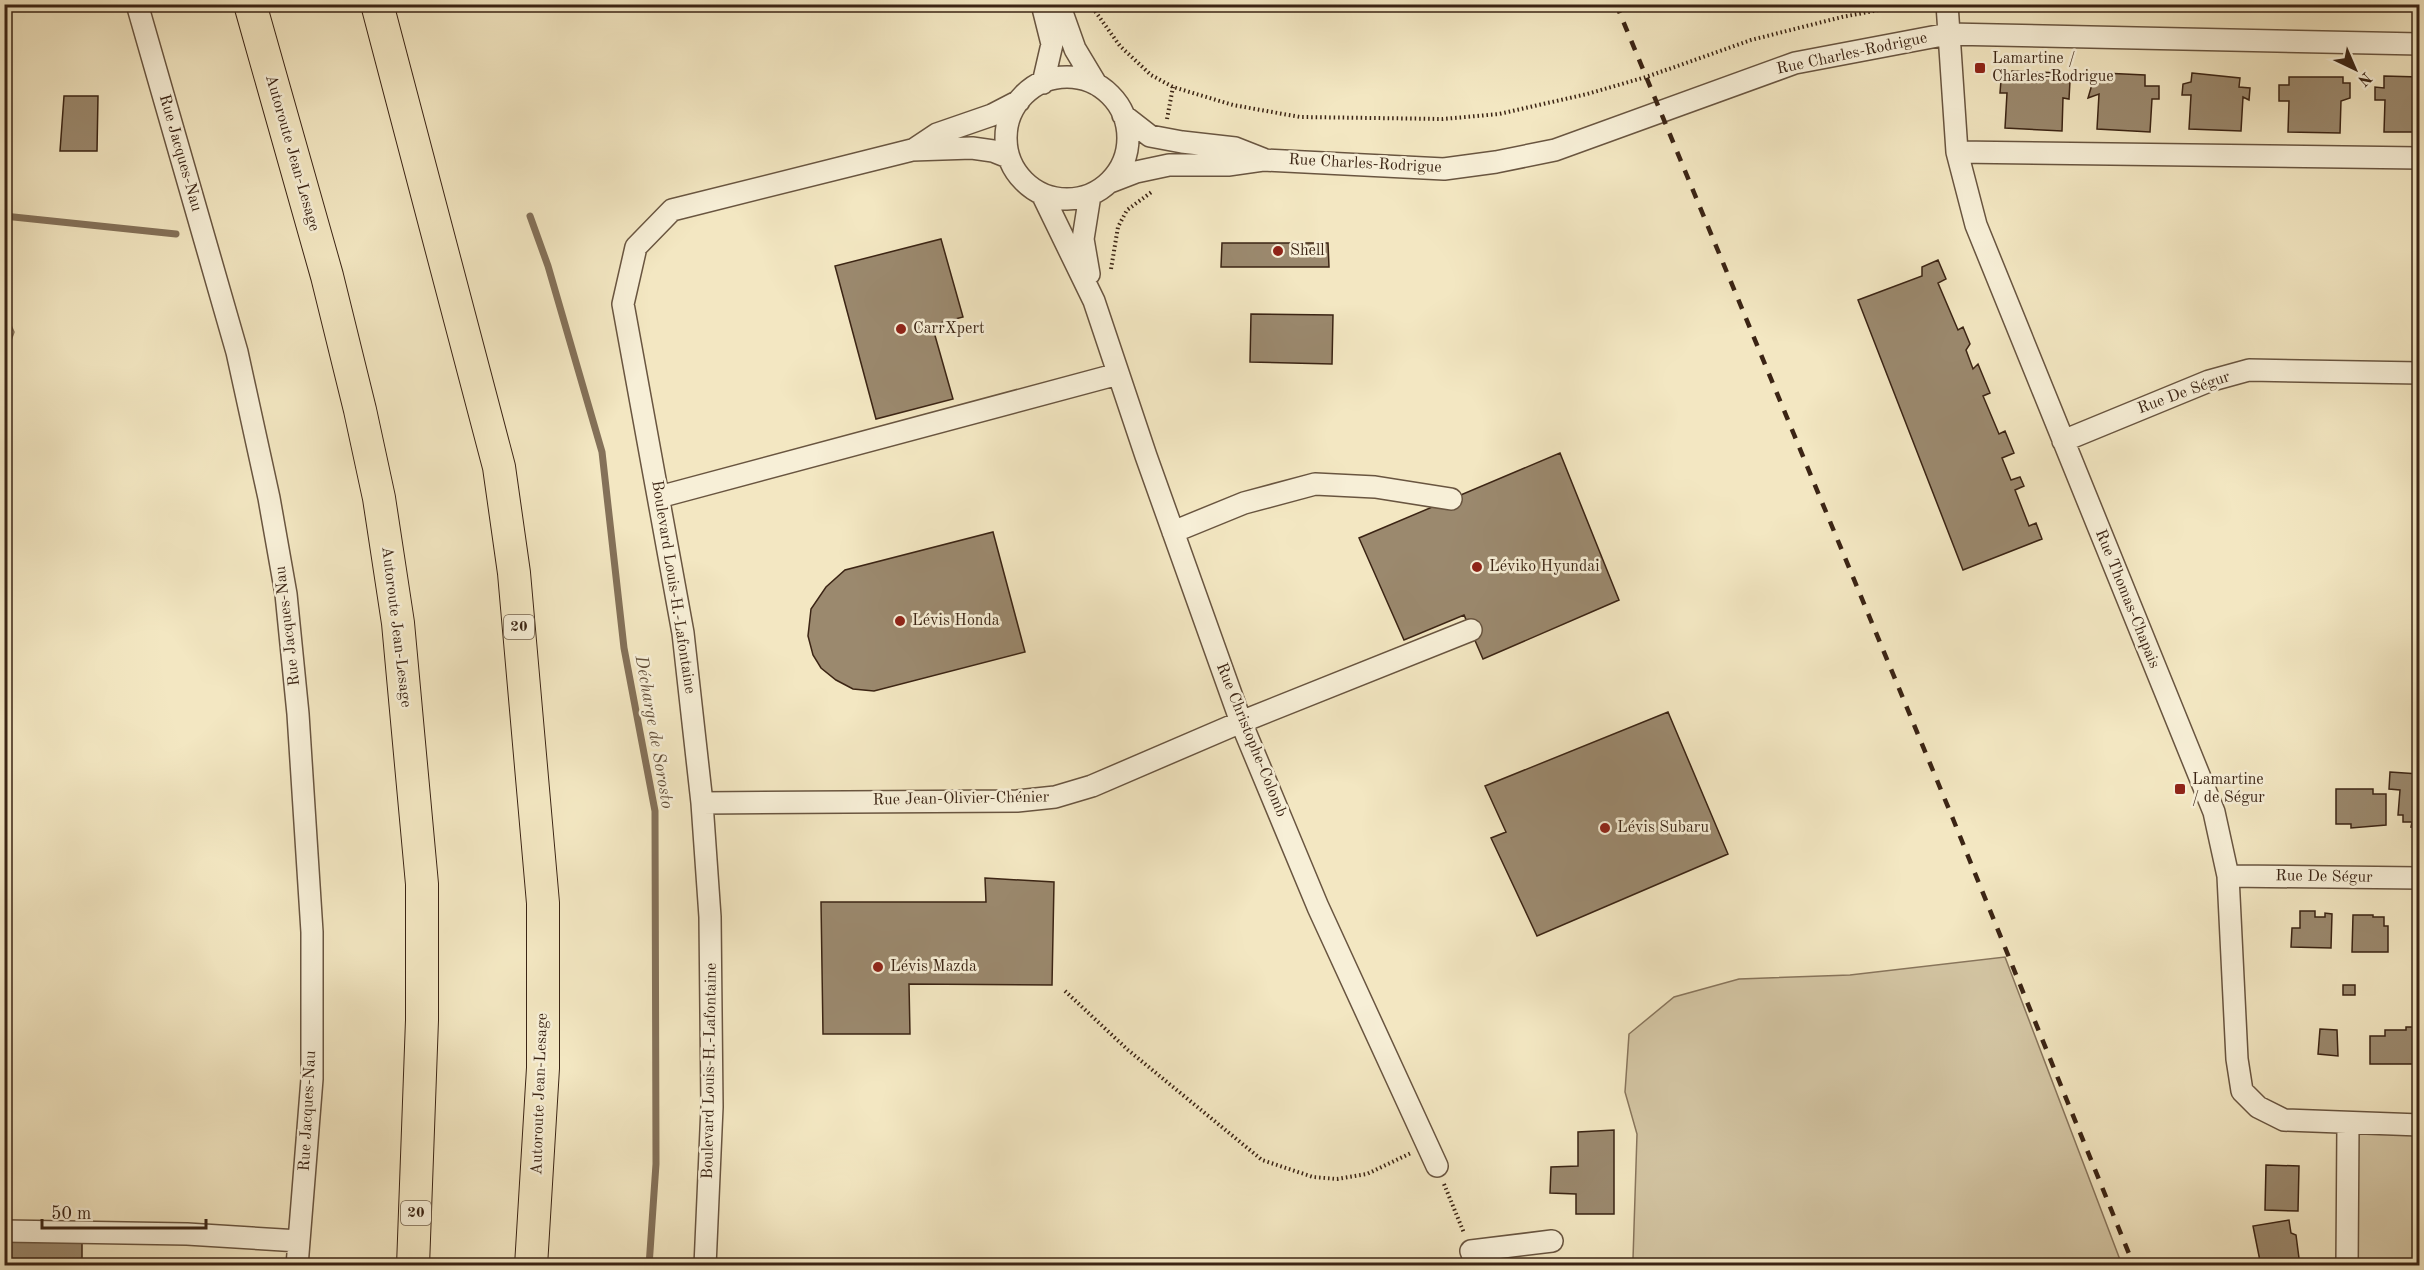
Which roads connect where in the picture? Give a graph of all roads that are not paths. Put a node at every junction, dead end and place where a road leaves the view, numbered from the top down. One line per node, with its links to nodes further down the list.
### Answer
1 (137, 4): 39 (street, Rue Jacques-Nau)
2 (250, 4): 36 (highway, Autoroute Jean-Lesage / 20)
3 (377, 4): 33 (highway, Autoroute Jean-Lesage / 20)
4 (1042, 4): 9 (street)
5 (1059, 4): 10 (street)
6 (1947, 4): 7 (street, Rue Thomas-Chapais)
7 (1948, 34): 8 (street, Rue Charles-Rodrigue); 14 (street, Rue Thomas-Chapais); 17 (street, Rue Charles-Rodrigue)
8 (2420, 44)
9 (1043, 82): 10 (street); 11 (street)
10 (1096, 84): 12 (street)
11 (1019, 101): 13 (street, Boulevard Louis-H.-Lafontaine); 15 (street)
12 (1123, 115): 17 (street, Rue Charles-Rodrigue); 18 (street)
13 (912, 150): 15 (street, Boulevard Louis-H.-Lafontaine); 25 (street, Boulevard Louis-H.-Lafontaine)
14 (1957, 152): 16 (street); 24 (street, Rue Thomas-Chapais)
15 (1008, 157): 19 (street)
16 (2420, 158)
17 (1263, 160): 18 (street, Rue Charles-Rodrigue)
18 (1110, 182): 20 (street)
19 (1042, 194): 20 (street); 21 (street, Rue Christophe-Colomb)
20 (1090, 195): 21 (street, Rue Christophe-Colomb)
21 (1094, 301): 23 (street, Rue Christophe-Colomb)
22 (2420, 373): 24 (street, Rue De Ségur)
23 (1118, 374): 25 (street); 27 (street, Rue Christophe-Colomb)
24 (2063, 441): 31 (street, Rue Thomas-Chapais)
25 (659, 497): 30 (street, Boulevard Louis-H.-Lafontaine)
26 (1451, 500): 27 (street)
27 (1173, 532): 29 (street, Rue Christophe-Colomb)
28 (1471, 630): 29 (street, Rue Jean-Olivier-Chénier)
29 (1241, 722): 30 (street, Rue Jean-Olivier-Chénier); 37 (street, Rue Christophe-Colomb)
30 (702, 803): 47 (street, Boulevard Louis-H.-Lafontaine)
31 (2228, 876): 32 (street, Rue De Ségur); 34 (street, Rue Thomas-Chapais)
32 (2420, 878)
33 (543, 1068): 45 (highway, Autoroute Jean-Lesage / 20); 46 (highway)
34 (2348, 1124): 35 (street); 48 (street)
35 (2420, 1125)
36 (417, 1161): 43 (highway); 44 (highway, Autoroute Jean-Lesage / 20)
37 (1437, 1166)
38 (4, 1231): 39 (street)
39 (300, 1240): 42 (street, Rue Jacques-Nau)
40 (1552, 1241): 41 (street)
41 (1474, 1258)
42 (297, 1266)
43 (398, 1266)
44 (413, 1266)
45 (531, 1266)
46 (547, 1266)
47 (705, 1266)
48 (2347, 1266)

